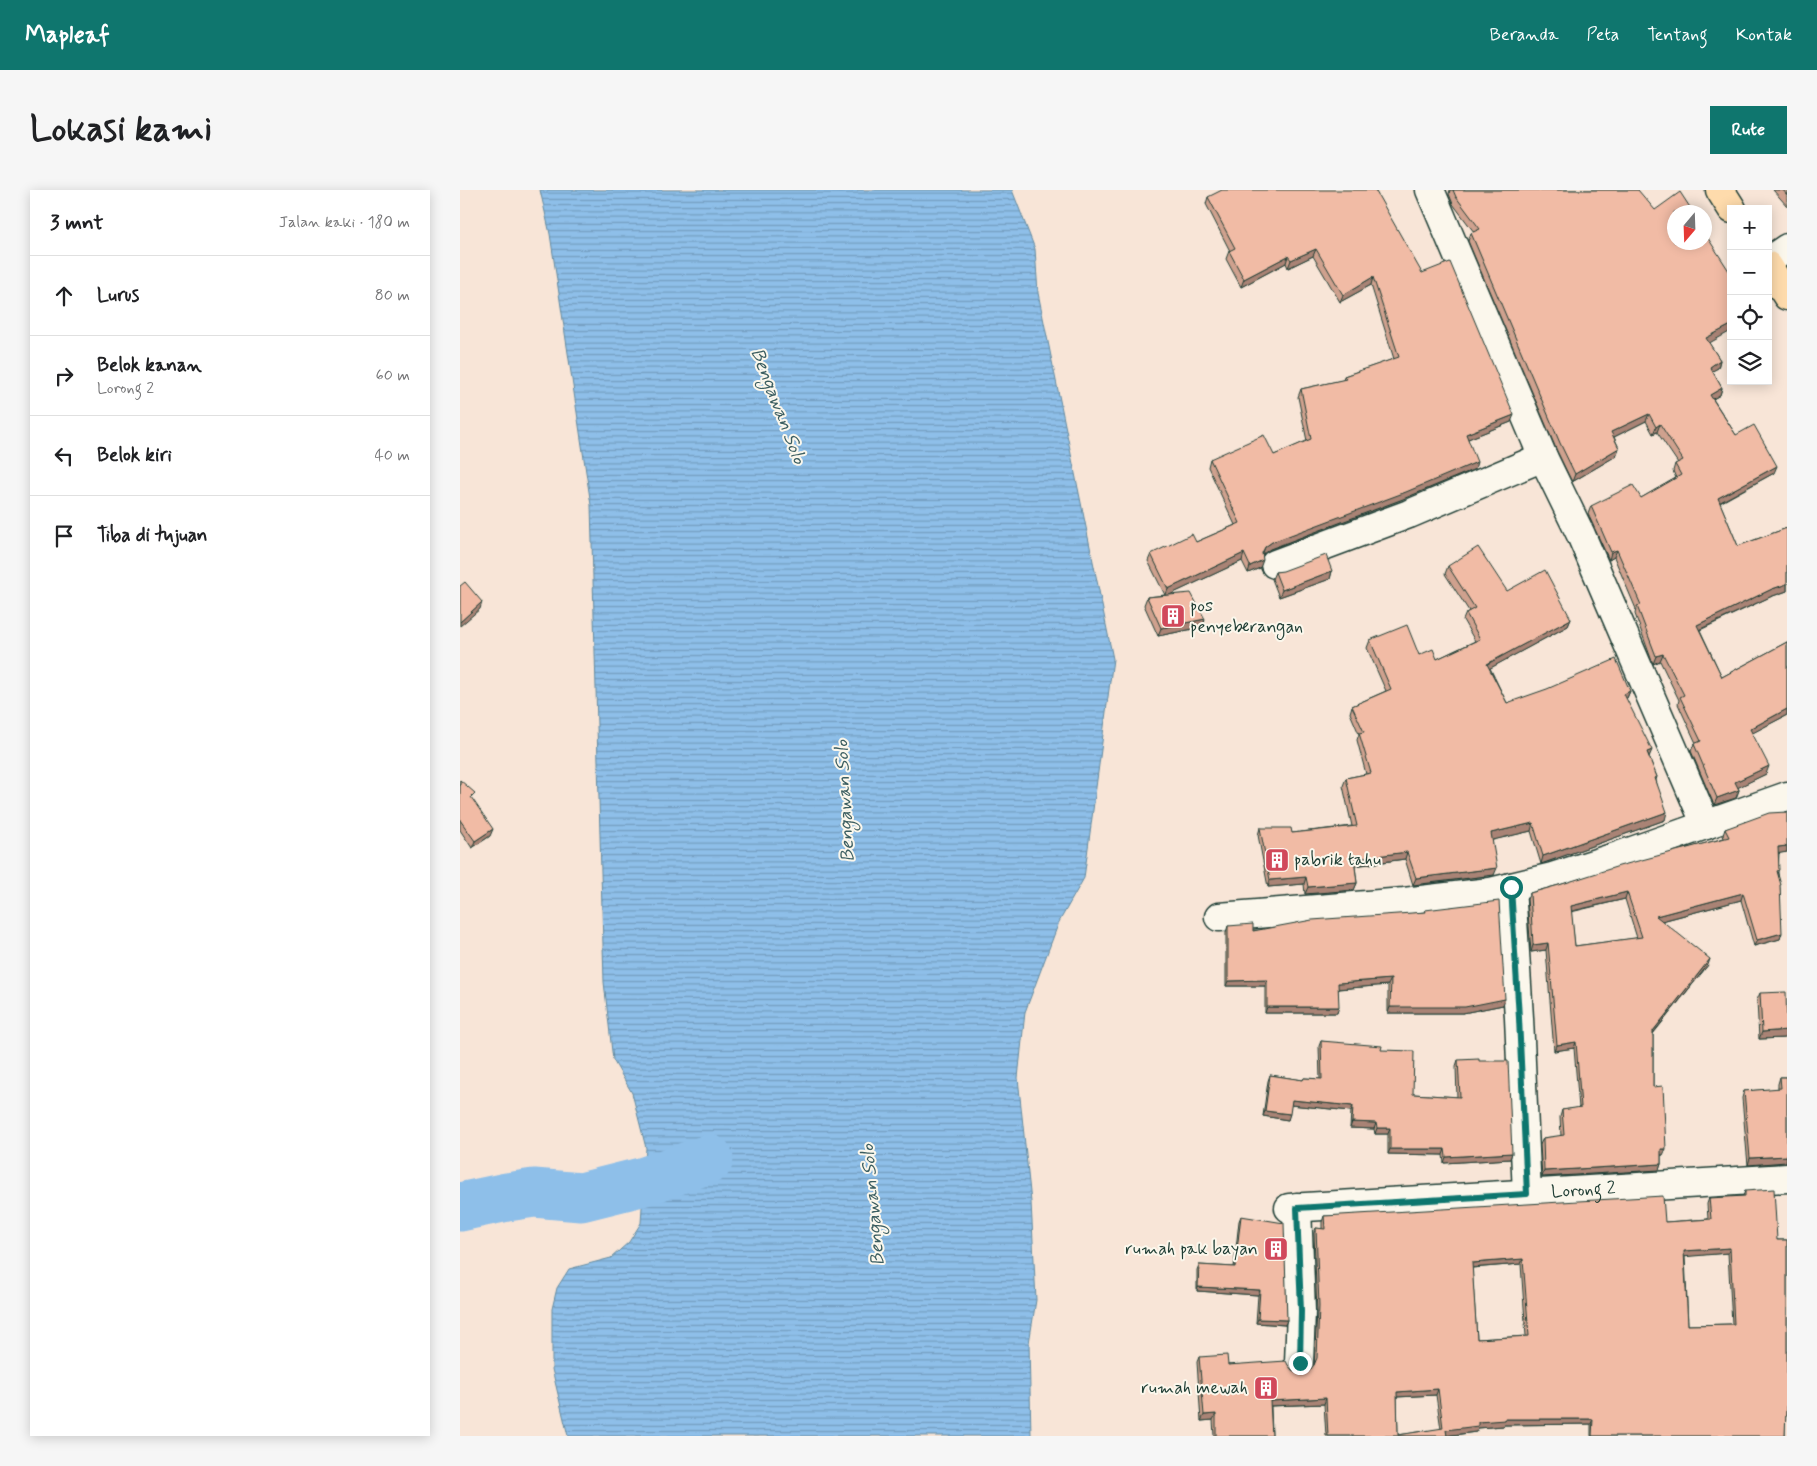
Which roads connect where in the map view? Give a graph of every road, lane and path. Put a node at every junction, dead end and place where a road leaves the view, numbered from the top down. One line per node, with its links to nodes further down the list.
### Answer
1 (1430, 190): 8 (street)
2 (1720, 190): 3 (main road)
3 (1729, 205)
4 (1787, 248): 5 (street)
5 (1772, 258)
6 (1772, 272): 7 (main road)
7 (1787, 296)
8 (1543, 457): 9 (street); 11 (street)
9 (1275, 564)
10 (1787, 796): 11 (street)
11 (1706, 826): 12 (street)
12 (1511, 887): 13 (street); 15 (street)
13 (1219, 917)
14 (1787, 1178): 15 (street, Lorong 2)
15 (1527, 1194): 16 (street, Lorong 2)
16 (1300, 1363)

